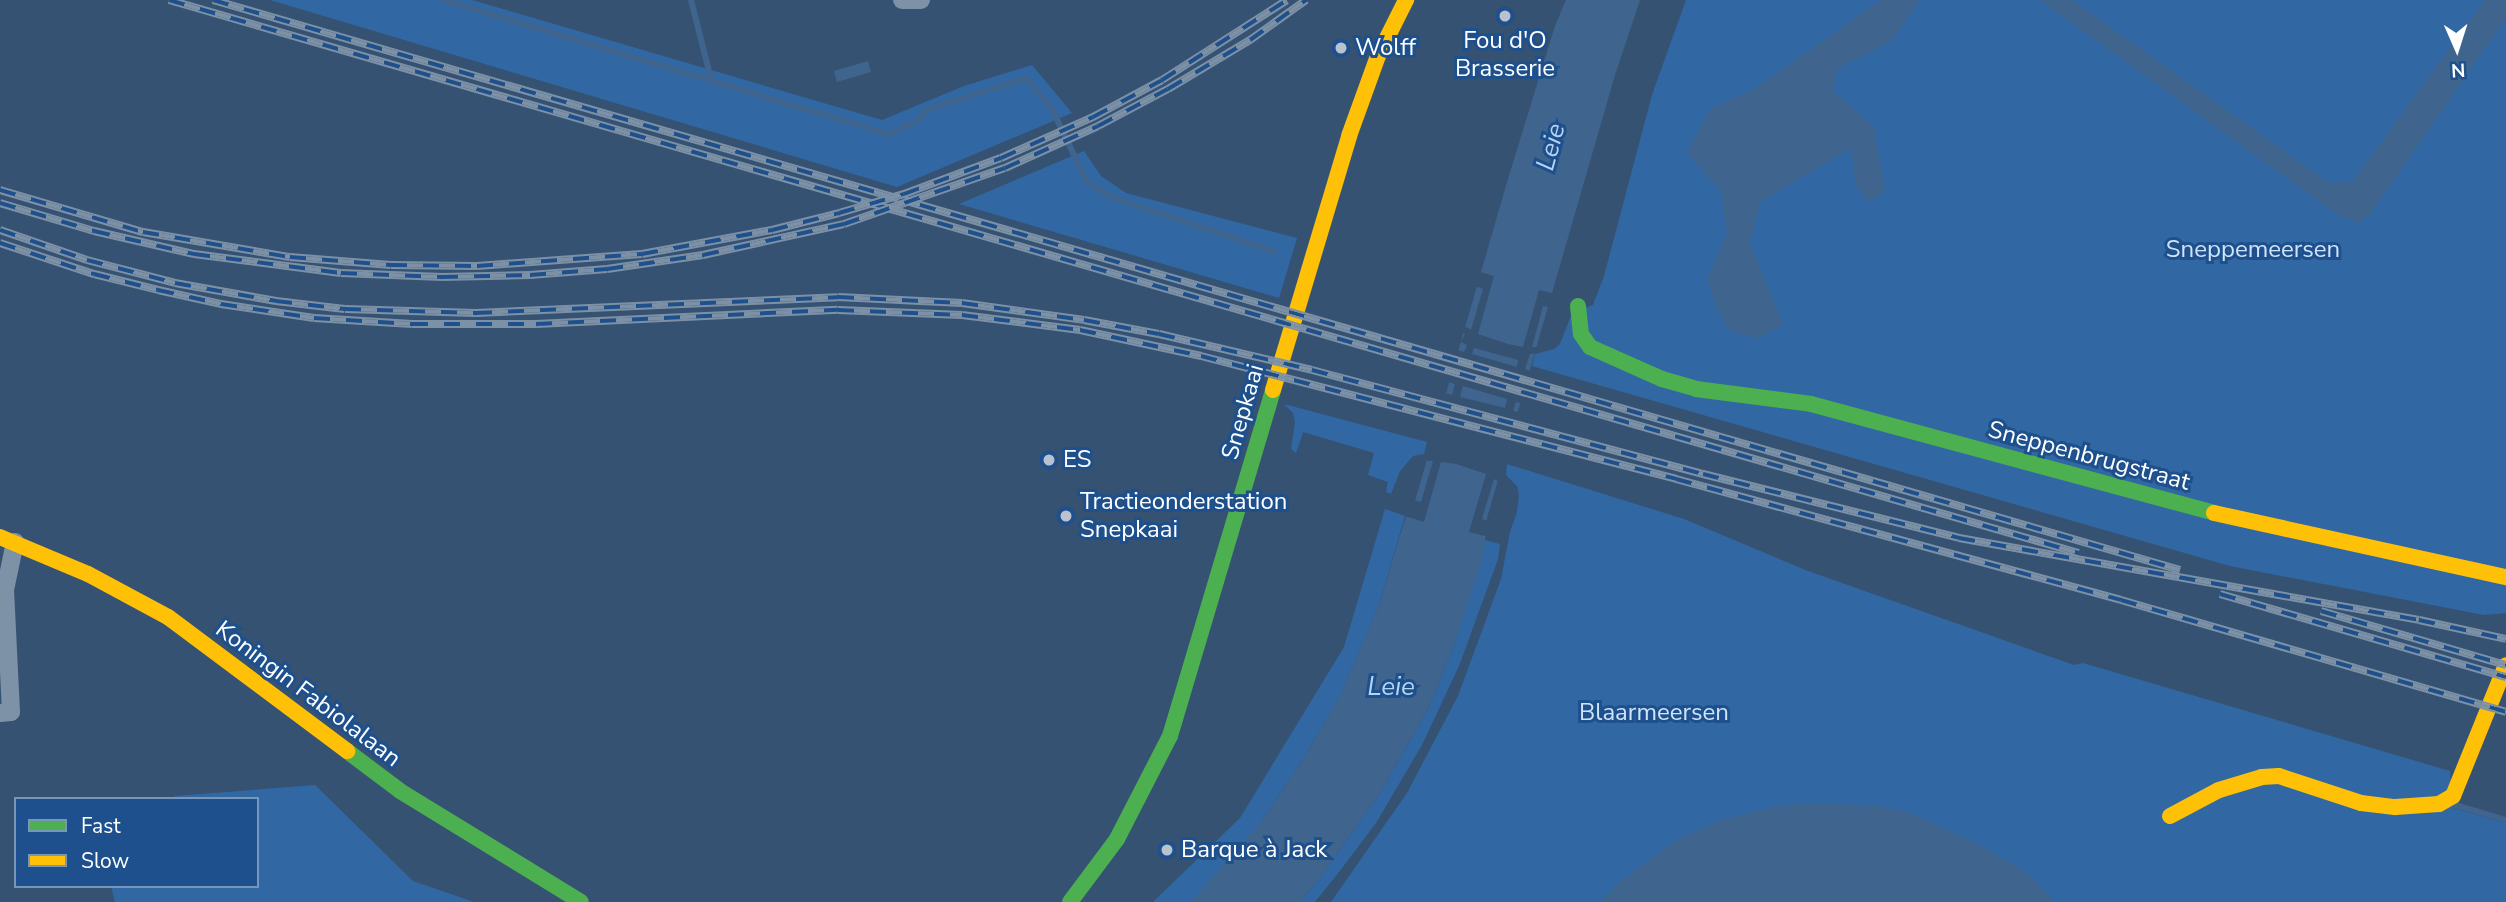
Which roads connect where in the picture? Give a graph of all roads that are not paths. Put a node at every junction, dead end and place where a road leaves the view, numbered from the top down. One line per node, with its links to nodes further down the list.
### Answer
1 (902, 0): 2 (street)
2 (921, 0)
3 (1406, 0): 11 (street, Snepkaai)
4 (1578, 306): 6 (street, Sneppenbrugstraat)
5 (7, 540): 8 (street); 10 (street, Koningin Fabiolalaan)
6 (2506, 577)
7 (2506, 665): 9 (street)
8 (0, 713)
9 (2170, 816)
10 (581, 902)
11 (1070, 902)

